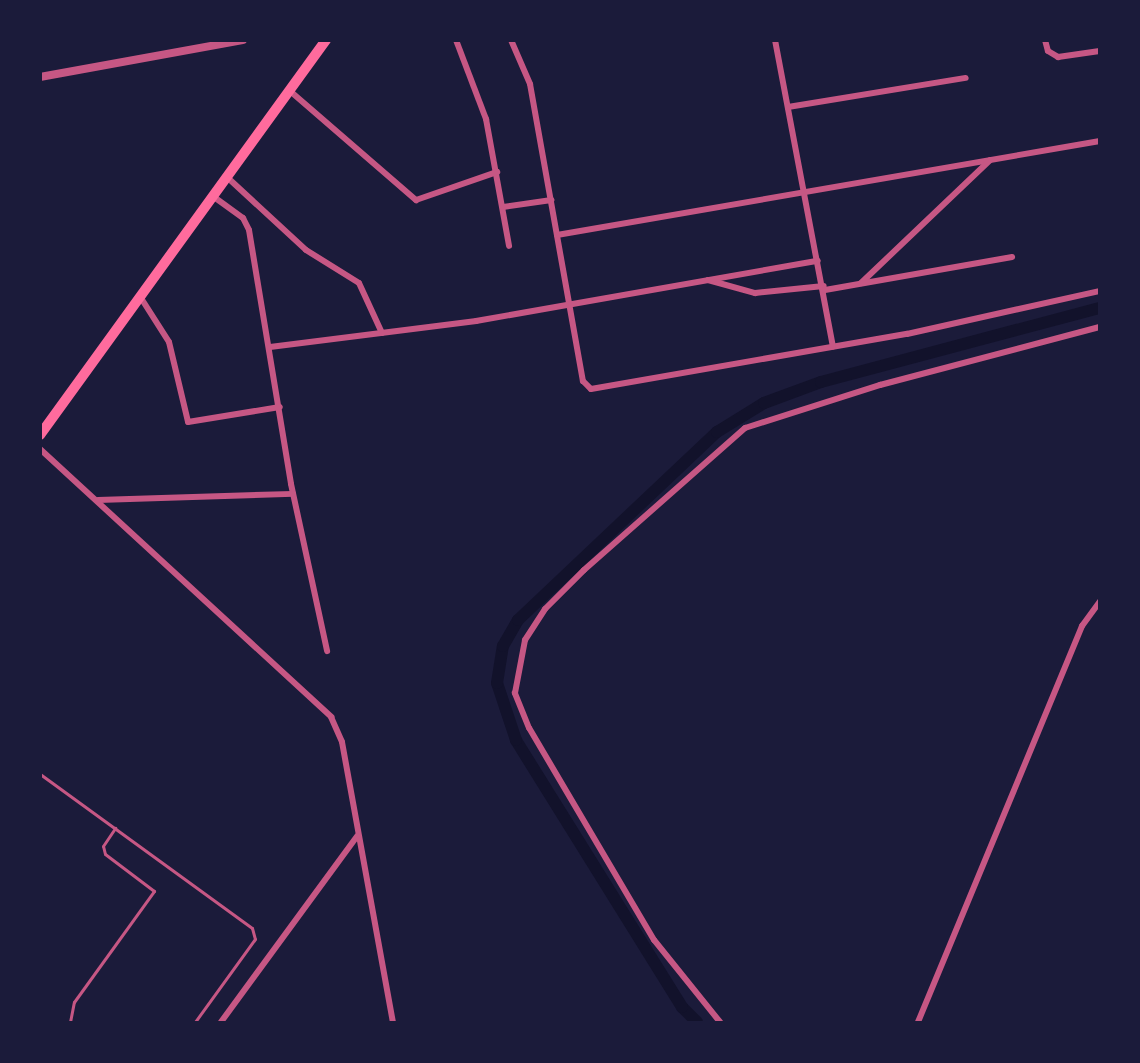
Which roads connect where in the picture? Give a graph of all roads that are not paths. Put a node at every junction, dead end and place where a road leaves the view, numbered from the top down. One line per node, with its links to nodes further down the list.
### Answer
1 (243, 40): 8 (street)
2 (326, 40): 10 (highway)
3 (456, 40): 14 (street)
4 (511, 40): 18 (street)
5 (775, 40): 11 (street)
6 (1045, 40): 7 (street)
7 (1098, 54)
8 (40, 77)
9 (966, 78): 11 (street)
10 (290, 91): 14 (street); 15 (highway)
11 (788, 107): 16 (street)
12 (1100, 141): 13 (street)
13 (991, 160): 16 (street); 25 (street)
14 (497, 172): 19 (street)
15 (228, 178): 17 (highway); 31 (street)
16 (803, 190): 20 (street); 23 (street)
17 (214, 197): 28 (highway); 32 (street)
18 (551, 200): 19 (street); 20 (street)
19 (503, 207): 21 (street)
20 (557, 235): 29 (street)
21 (509, 246)
22 (1012, 257): 25 (street)
23 (818, 261): 24 (street); 26 (street)
24 (708, 280): 26 (street); 29 (street)
25 (861, 283): 26 (street)
26 (824, 288): 33 (street)
27 (1100, 291): 33 (street)
28 (141, 298): 34 (street); 35 (highway)
29 (569, 304): 31 (street); 33 (street)
30 (1100, 327): 48 (street)
31 (382, 333): 32 (street)
32 (270, 347): 34 (street)
33 (833, 347)
34 (280, 408): 37 (street)
35 (40, 435)
36 (40, 449): 38 (street)
37 (293, 494): 38 (street); 40 (street)
38 (98, 500): 43 (street)
39 (1100, 601): 49 (street)
40 (327, 651)
41 (40, 774): 42 (lane)
42 (115, 828): 44 (lane); 45 (lane)
43 (357, 836): 46 (street); 47 (street)
44 (70, 1023)
45 (195, 1023)
46 (221, 1023)
47 (393, 1023)
48 (720, 1023)
49 (918, 1023)

